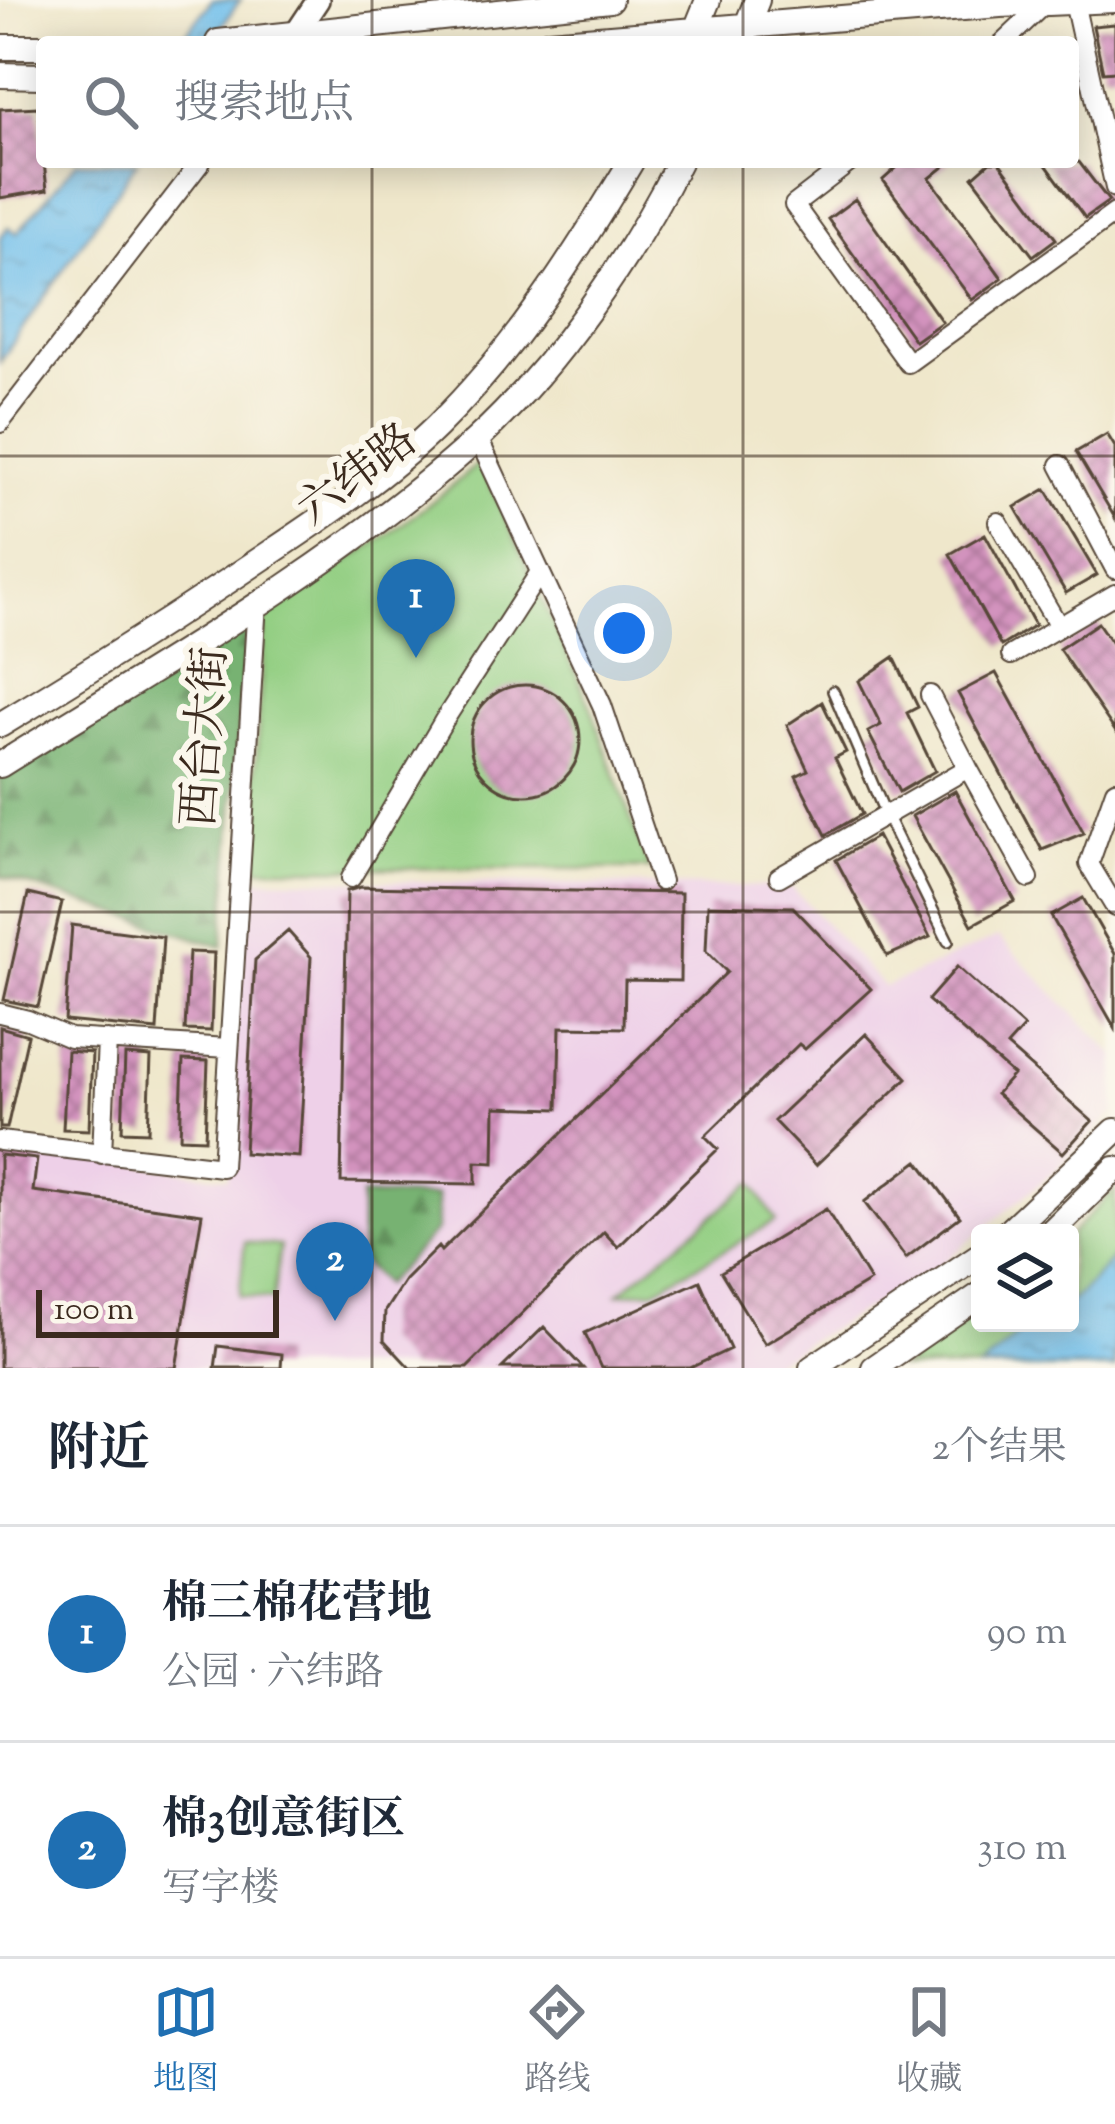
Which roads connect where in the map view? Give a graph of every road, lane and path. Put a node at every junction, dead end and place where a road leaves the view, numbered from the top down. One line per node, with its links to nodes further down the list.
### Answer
1 (318, 0): 10 (street)
2 (610, 0): 7 (main road)
3 (708, 0): 12 (main road)
4 (758, 0): 9 (main road)
5 (1115, 0): 6 (main road)
6 (1074, 2): 8 (main road); 23 (street)
7 (545, 3): 11 (main road)
8 (1045, 3): 9 (main road); 14 (street)
9 (744, 34): 13 (main road)
10 (294, 36)
11 (313, 36)
12 (693, 36)
13 (710, 36)
14 (1010, 36)
15 (0, 47): 16 (main road)
16 (36, 47)
17 (0, 75): 18 (main road)
18 (36, 76)
19 (196, 168): 25 (street)
20 (627, 168): 37 (main road, 六纬路)
21 (676, 168): 26 (main road, 六纬路)
22 (842, 168): 24 (street)
23 (1115, 188)
24 (1115, 213)
25 (0, 423)
26 (478, 438): 30 (street); 32 (main road, 六纬路)
27 (1060, 465): 29 (street)
28 (998, 522): 33 (street)
29 (1115, 569)
30 (540, 572): 42 (street); 45 (street)
31 (1114, 596): 33 (street)
32 (257, 602): 38 (main road, 六纬路); 50 (street, 西台大街)
33 (1058, 625): 34 (street)
34 (1012, 655)
35 (832, 691): 41 (lane)
36 (930, 694): 39 (street)
37 (0, 725)
38 (0, 765)
39 (968, 768): 41 (street); 44 (street)
40 (1115, 790): 46 (street)
41 (885, 813): 43 (street); 47 (lane)
42 (351, 878)
43 (779, 878)
44 (1029, 878)
45 (661, 881)
46 (1115, 907)
47 (949, 941)
48 (0, 1013): 49 (street)
49 (107, 1040): 50 (street); 53 (street)
50 (228, 1048): 53 (street, 西台大街)
51 (1115, 1131): 55 (main road)
52 (0, 1141): 53 (street)
53 (102, 1154)
54 (1115, 1169): 56 (main road)
55 (1017, 1224)
56 (1059, 1224)
57 (971, 1261): 59 (main road)
58 (971, 1301): 60 (main road)
59 (812, 1368)
60 (874, 1368)

